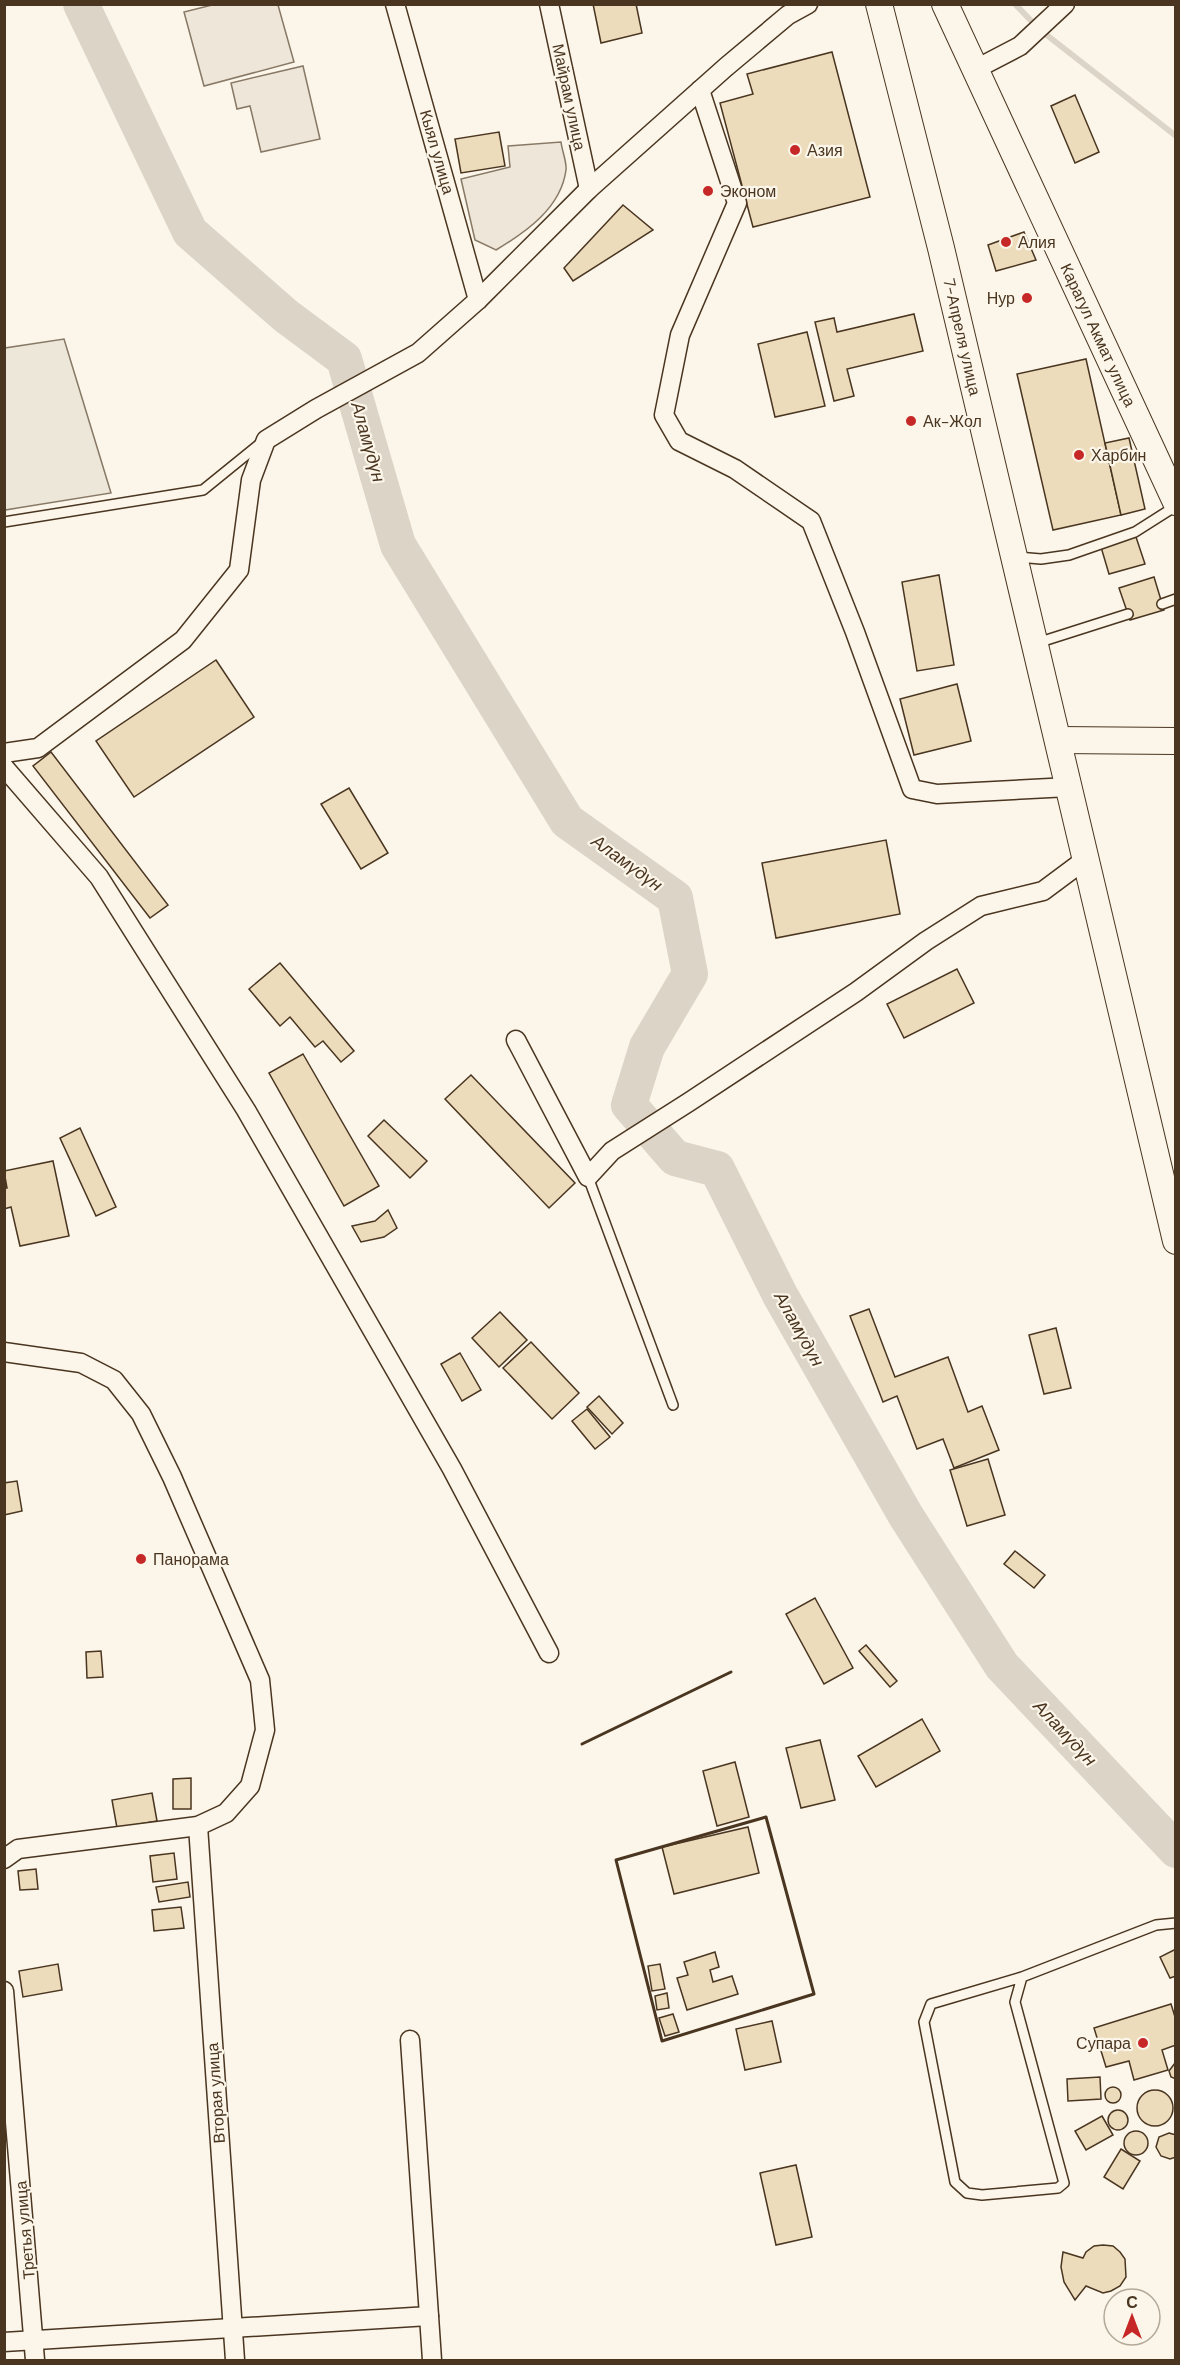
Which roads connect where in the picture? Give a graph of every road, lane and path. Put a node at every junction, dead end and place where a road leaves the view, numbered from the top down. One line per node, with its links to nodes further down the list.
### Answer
1 (395, 4): 10 (street, Кыял улица)
2 (549, 4): 9 (street, Майрам улица)
3 (808, 4): 8 (street)
4 (879, 4): 14 (main road, 7-Апреля улица)
5 (945, 4): 7 (main road, Карагул Акмат улица)
6 (1065, 4): 7 (street)
7 (974, 70): 12 (main road, Карагул Акмат улица)
8 (700, 90): 9 (street); 23 (street)
9 (589, 189): 10 (street)
10 (478, 300): 11 (street)
11 (266, 440): 13 (lane); 21 (street)
12 (1176, 504): 14 (lane)
13 (4, 522)
14 (1014, 556): 18 (main road, 7-Апреля улица)
15 (1176, 599): 16 (lane)
16 (1162, 604)
17 (1128, 614): 18 (lane)
18 (1035, 644): 19 (main road, 7-Апреля улица)
19 (1058, 740): 20 (main road); 23 (main road, 7-Апреля улица)
20 (1176, 741)
21 (4, 753)
22 (4, 767): 30 (street)
23 (1069, 787): 24 (main road, 7-Апреля улица)
24 (1086, 859): 26 (street); 27 (main road, 7-Апреля улица)
25 (516, 1040): 26 (street)
26 (588, 1177): 29 (lane)
27 (1176, 1241)
28 (4, 1352): 31 (street)
29 (673, 1405)
30 (549, 1653)
31 (198, 1826): 32 (street); 38 (street, Вторая улица)
32 (4, 1859)
33 (1176, 1923): 34 (lane)
34 (1022, 1977): 34 (lane)
35 (4, 1991): 39 (street, Третья улица)
36 (410, 2040): 37 (street)
37 (429, 2316): 38 (street); 43 (street)
38 (233, 2327): 39 (street); 42 (street, Вторая улица)
39 (34, 2339): 40 (street); 41 (street, Третья улица)
40 (4, 2342)
41 (35, 2361)
42 (235, 2361)
43 (432, 2361)

